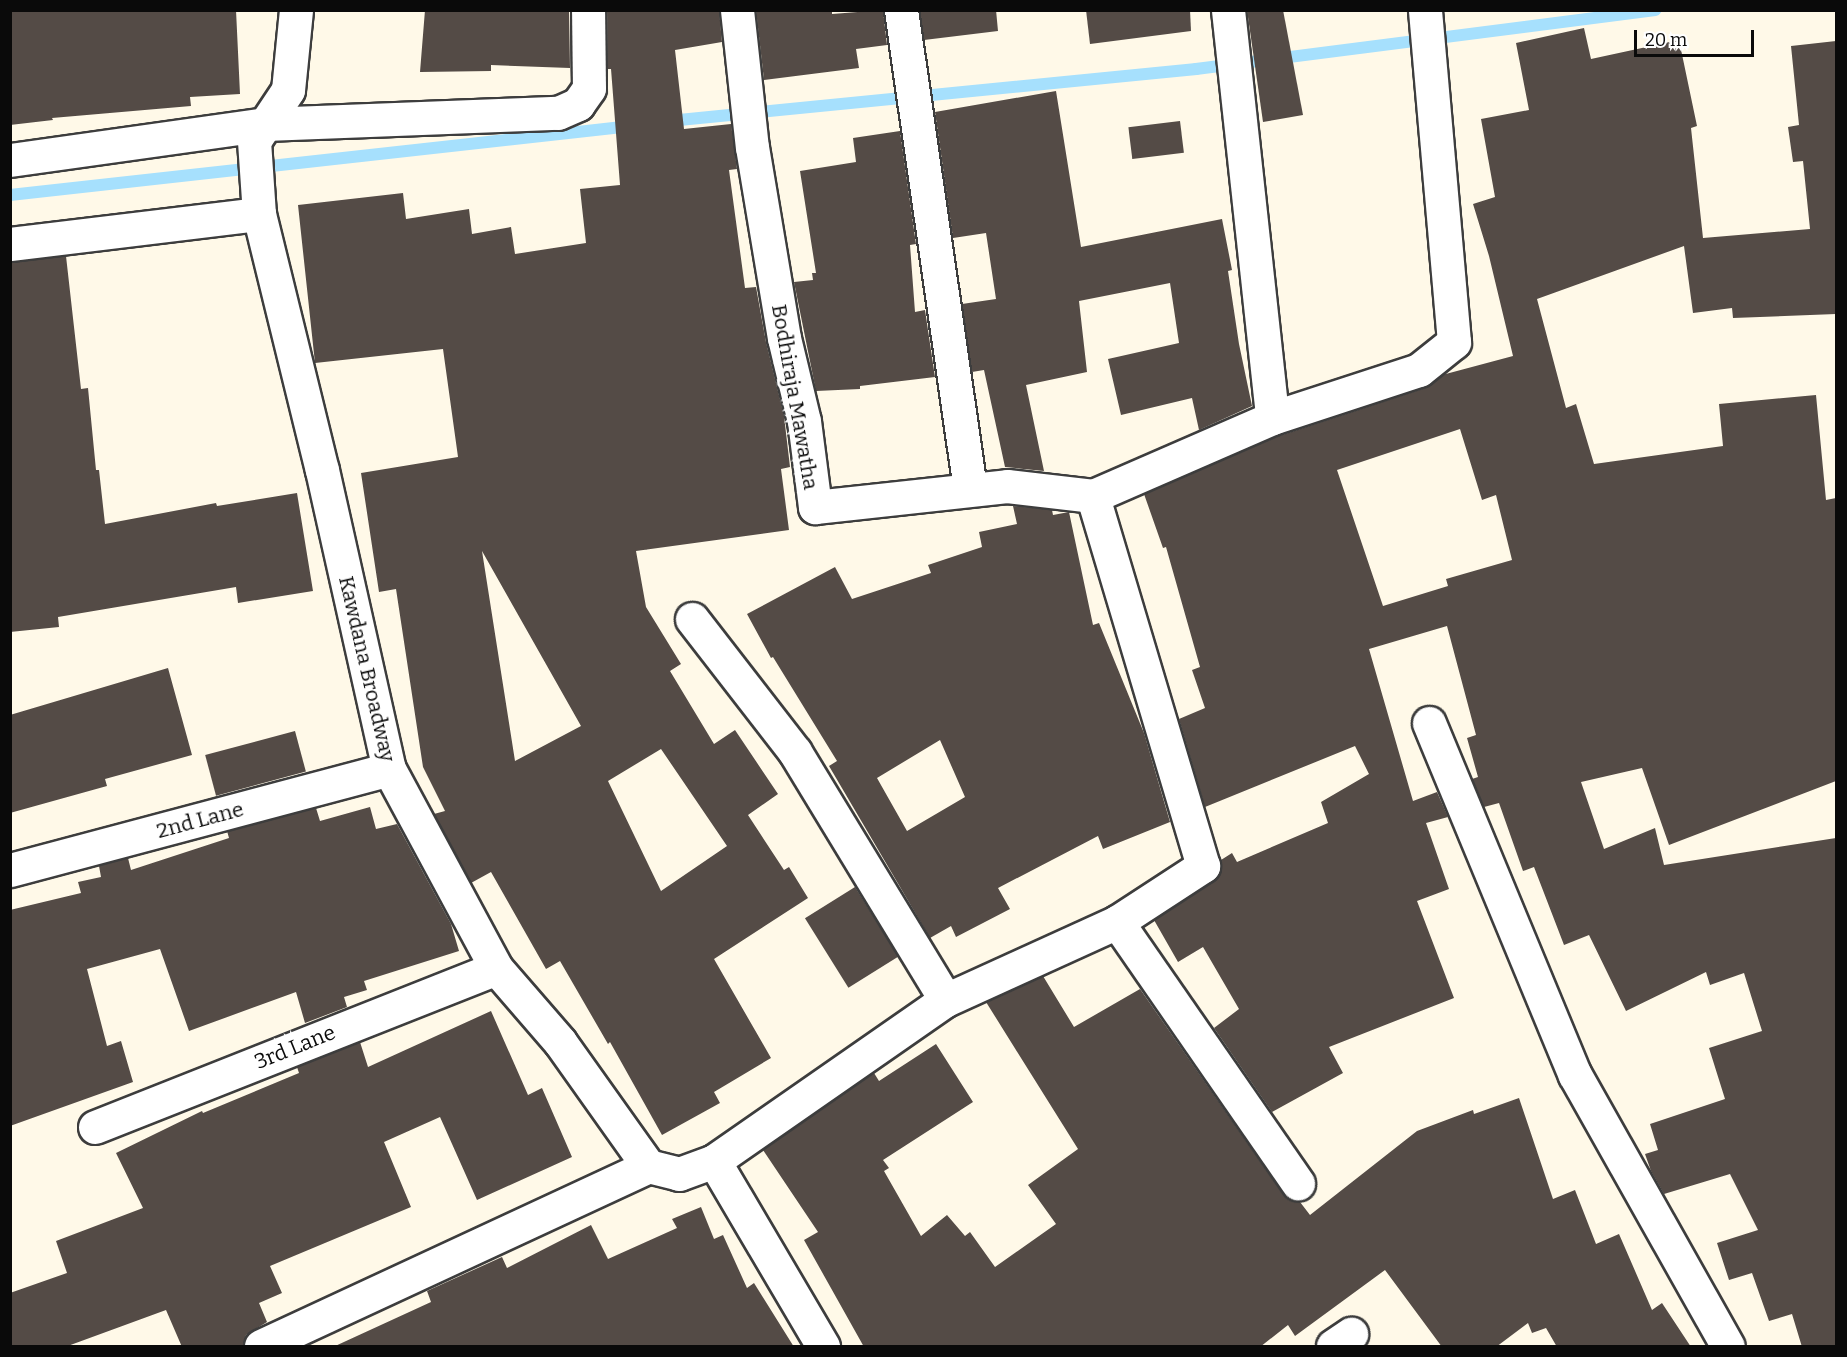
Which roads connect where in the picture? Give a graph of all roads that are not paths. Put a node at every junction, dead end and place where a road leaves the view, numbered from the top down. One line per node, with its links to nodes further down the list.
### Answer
1 (296, 10): 7 (street)
2 (588, 10): 7 (street)
3 (737, 10): 12 (street, Bodhiraja Mawatha)
4 (901, 10): 12 (street)
5 (1228, 10): 11 (street)
6 (1425, 14): 11 (street)
7 (259, 133): 8 (street); 9 (street, Kawdana Broadway)
8 (10, 160)
9 (258, 200): 10 (street); 16 (street, Kawdana Broadway)
10 (10, 244)
11 (1272, 418): 13 (street)
12 (970, 489): 13 (street, Bodhiraja Mawatha)
13 (1093, 496): 18 (street)
14 (692, 619): 20 (street)
15 (1429, 723): 27 (street)
16 (389, 769): 17 (street, 2nd Lane); 19 (street, Kawdana Broadway)
17 (10, 870)
18 (1117, 922): 20 (street); 24 (street)
19 (496, 968): 21 (street, 3rd Lane); 23 (street, Kawdana Broadway)
20 (946, 1000): 22 (street)
21 (95, 1127)
22 (714, 1161): 23 (street); 26 (street)
23 (648, 1166): 25 (street)
24 (1298, 1183)
25 (261, 1347)
26 (823, 1347)
27 (1728, 1347)

